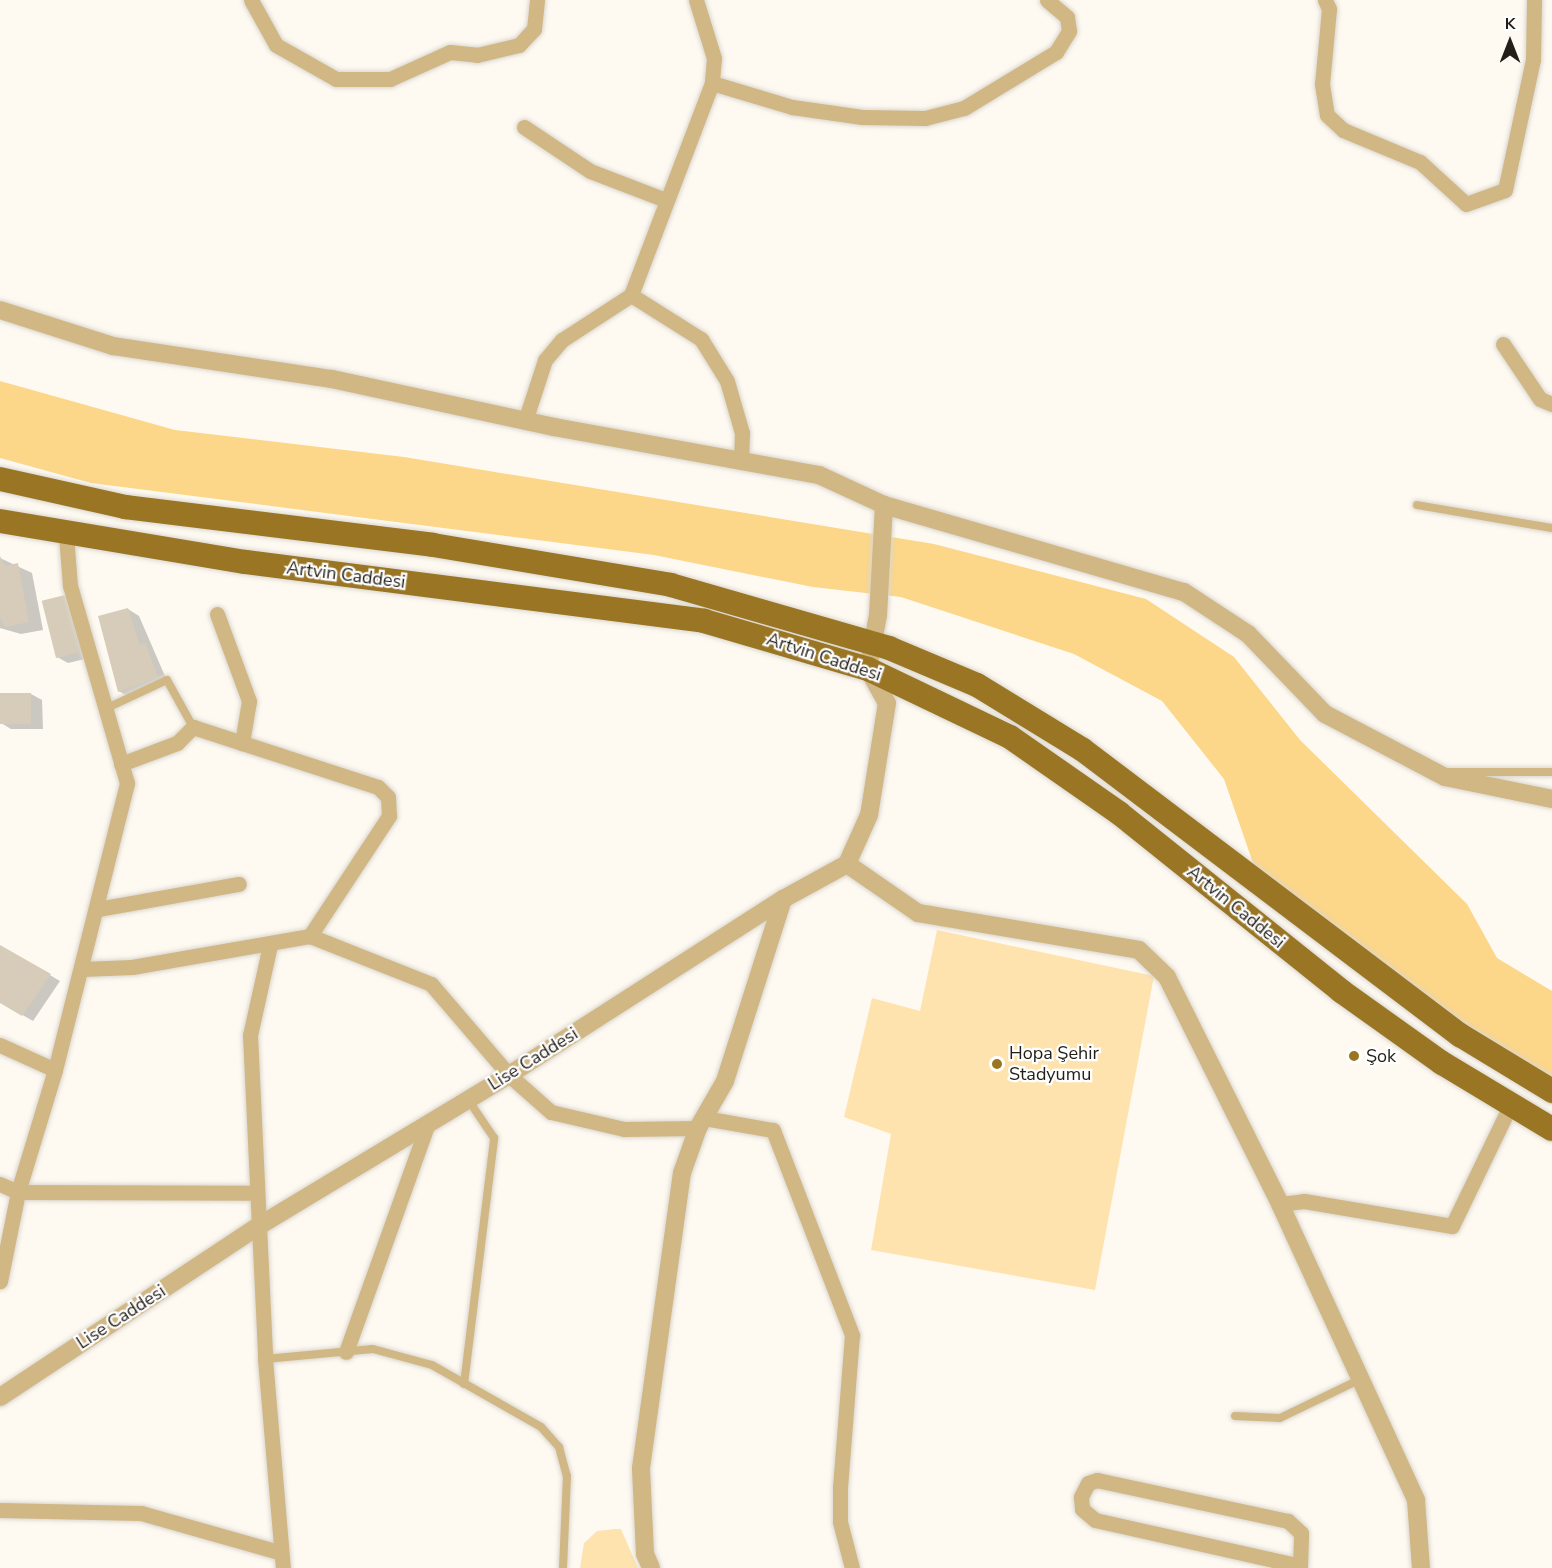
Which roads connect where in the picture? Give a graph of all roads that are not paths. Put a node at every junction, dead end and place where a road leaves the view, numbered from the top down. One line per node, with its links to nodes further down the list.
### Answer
1 (251, 0): 2 (street)
2 (537, 0)
3 (696, 0): 7 (street)
4 (1047, 0): 7 (street)
5 (1325, 0): 6 (street)
6 (1534, 0)
7 (712, 83): 9 (street)
8 (524, 127): 9 (street)
9 (666, 200): 10 (street)
10 (631, 295): 14 (street); 15 (street)
11 (0, 310): 14 (street)
12 (1503, 344): 13 (street)
13 (1552, 404)
14 (526, 418): 15 (street)
15 (741, 461): 17 (street)
16 (0, 479): 23 (highway, Artvin Caddesi)
17 (884, 505): 23 (street); 30 (street)
18 (1417, 505): 20 (lane)
19 (0, 521): 21 (highway, Artvin Caddesi)
20 (1552, 528)
21 (66, 535): 24 (highway, Artvin Caddesi); 25 (street)
22 (217, 614): 27 (street)
23 (874, 644): 24 (street); 42 (highway, Artvin Caddesi)
24 (868, 669): 32 (street); 44 (highway, Artvin Caddesi)
25 (105, 709): 26 (lane); 28 (street)
26 (193, 727): 27 (street); 28 (street)
27 (242, 743): 36 (street)
28 (121, 764): 35 (street)
29 (1552, 772): 30 (lane)
30 (1444, 777): 31 (street)
31 (1552, 799)
32 (847, 864): 34 (street, Lise Caddesi); 51 (street)
33 (239, 884): 35 (street)
34 (783, 899): 41 (street, Lise Caddesi); 46 (street)
35 (98, 909): 38 (street)
36 (310, 936): 37 (street); 41 (street)
37 (270, 945): 38 (street); 50 (street)
38 (82, 969): 40 (street)
39 (0, 1045): 40 (street)
40 (55, 1070): 49 (street)
41 (509, 1075): 43 (street, Lise Caddesi); 46 (street)
42 (1552, 1091)
43 (468, 1100): 45 (street, Lise Caddesi); 57 (lane)
44 (1510, 1106): 47 (highway, Artvin Caddesi); 51 (street)
45 (428, 1123): 52 (street, Lise Caddesi); 54 (street)
46 (701, 1123): 66 (street); 67 (street)
47 (1552, 1129)
48 (0, 1184): 49 (street)
49 (18, 1192): 50 (street); 53 (street)
50 (255, 1193): 52 (street)
51 (1280, 1204): 56 (street)
52 (260, 1225): 55 (street); 58 (street, Lise Caddesi)
53 (0, 1281)
54 (346, 1352): 55 (lane); 57 (lane)
55 (266, 1359): 61 (street)
56 (1362, 1378): 59 (lane); 68 (street)
57 (464, 1384): 65 (lane)
58 (0, 1397)
59 (1235, 1416)
60 (0, 1510): 61 (street)
61 (279, 1552): 63 (street)
62 (1300, 1567): 62 (street)
63 (283, 1568)
64 (557, 1568): 65 (lane)
65 (563, 1568)
66 (651, 1568)
67 (852, 1568)
68 (1421, 1568)

